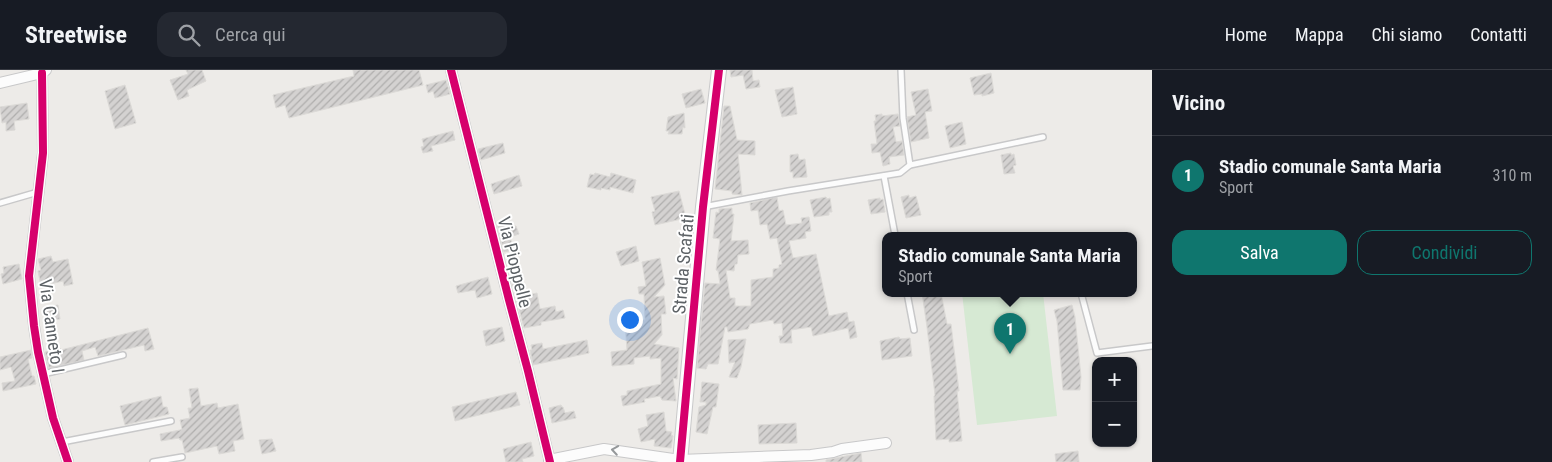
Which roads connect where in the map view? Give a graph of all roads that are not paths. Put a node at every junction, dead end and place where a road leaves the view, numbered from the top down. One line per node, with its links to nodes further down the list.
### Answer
1 (451, 70): 24 (street, Via Pioppelle)
2 (719, 70): 12 (street, Strada Scafati)
3 (901, 70): 8 (lane)
4 (44, 71): 5 (street); 10 (street, Via Canneto I)
5 (14, 75): 6 (street)
6 (0, 83)
7 (1043, 137): 8 (lane)
8 (910, 165): 9 (lane)
9 (884, 176): 12 (lane); 13 (lane)
10 (39, 191): 11 (lane); 19 (street, Via Canneto I)
11 (0, 203)
12 (703, 207): 25 (street, Strada Scafati)
13 (894, 232)
14 (908, 297): 16 (lane)
15 (1082, 297): 17 (lane)
16 (914, 330)
17 (1152, 346)
18 (123, 354): 19 (lane)
19 (43, 374): 21 (street, Via Canneto I)
20 (171, 421): 21 (lane)
21 (62, 442): 26 (street, Via Canneto I)
22 (886, 443): 25 (street)
23 (182, 457): 27 (lane)
24 (549, 461): 25 (street, one-way to 24)
25 (680, 461)
26 (68, 462)
27 (153, 462)

